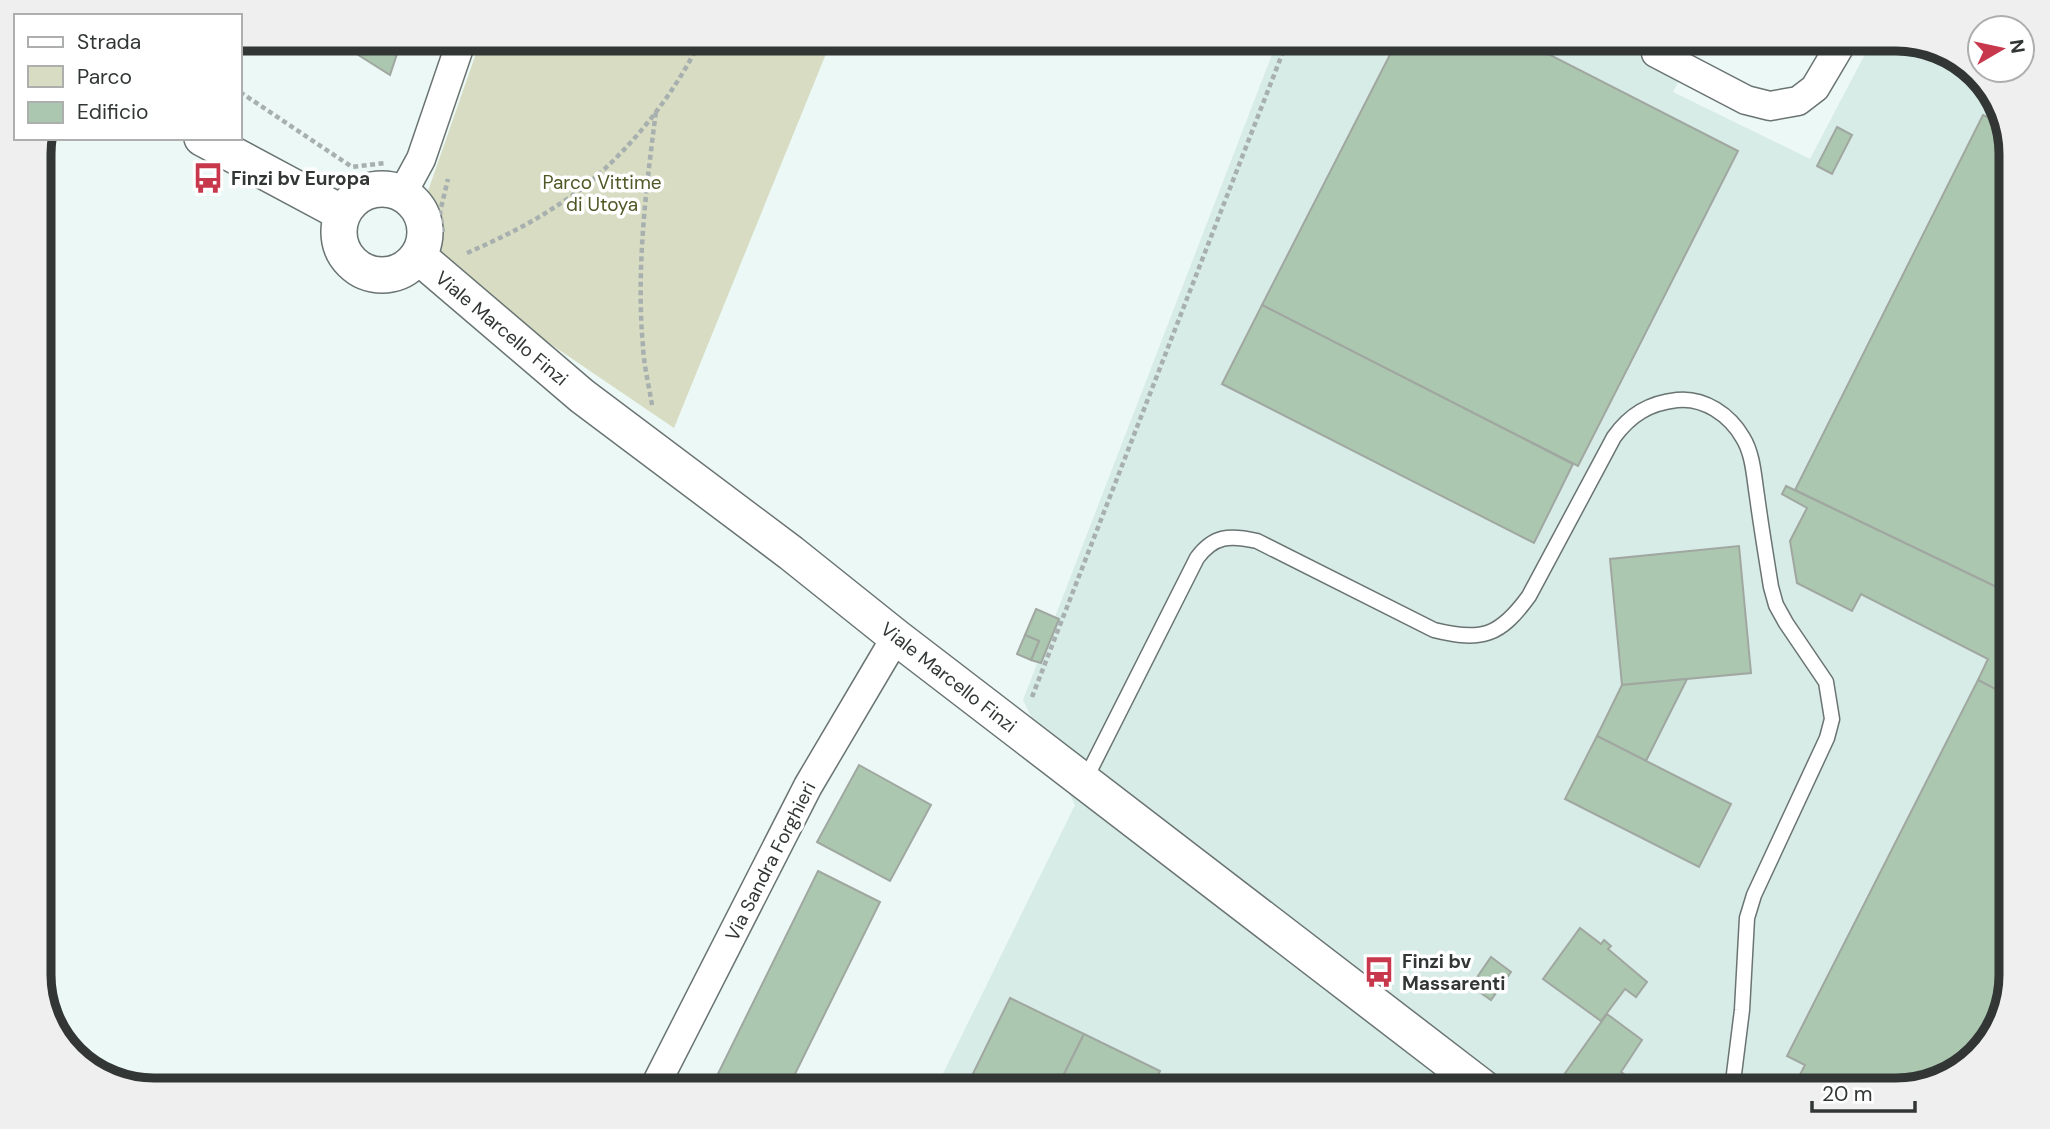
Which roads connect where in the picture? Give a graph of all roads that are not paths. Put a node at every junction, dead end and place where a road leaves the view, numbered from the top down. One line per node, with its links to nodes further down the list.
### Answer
1 (458, 51): 5 (street)
2 (1836, 51): 3 (street)
3 (1656, 53)
4 (206, 140): 6 (street)
5 (402, 194): 6 (street); 7 (street)
6 (342, 213): 7 (street)
7 (431, 247): 8 (street, Viale Marcello Finzi)
8 (897, 637): 9 (street, Viale Marcello Finzi); 10 (street, Via Sandra Forghieri)
9 (1084, 782): 11 (street, Viale Marcello Finzi); 12 (lane)
10 (659, 1078)
11 (1470, 1078)
12 (1734, 1078)

